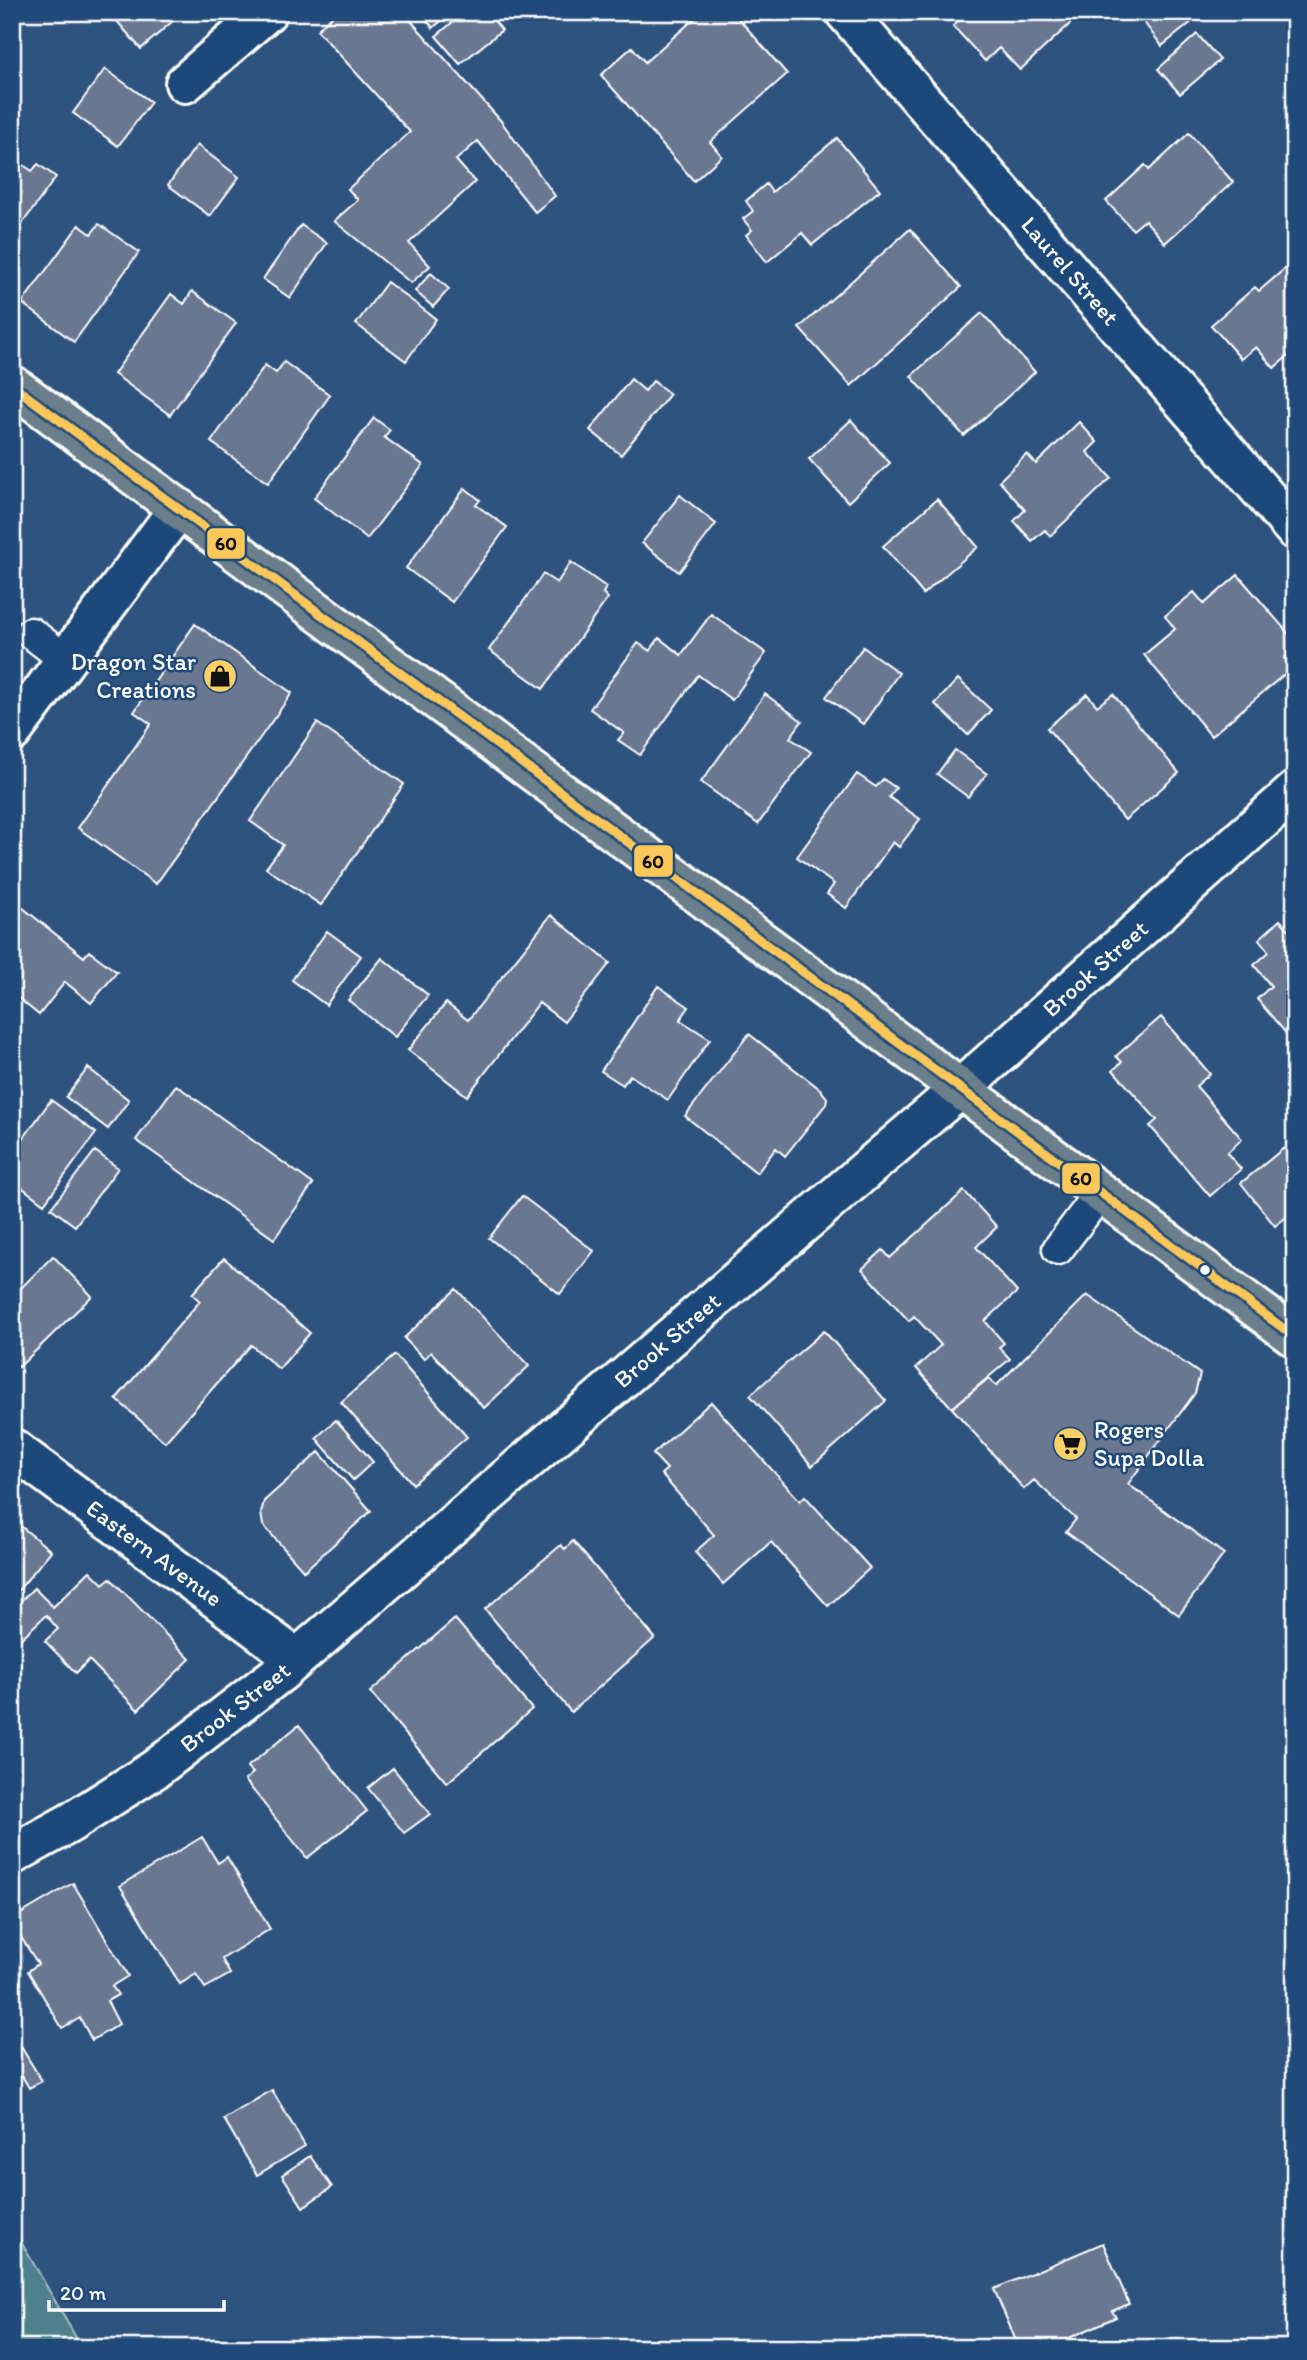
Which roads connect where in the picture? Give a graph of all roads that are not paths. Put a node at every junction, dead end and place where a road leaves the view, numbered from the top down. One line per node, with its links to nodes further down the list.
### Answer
1 (267, 12): 3 (street)
2 (845, 12): 6 (street, Laurel Street)
3 (185, 83)
4 (12, 385): 5 (highway)
5 (179, 508): 8 (street); 11 (highway)
6 (1295, 530)
7 (31, 634): 8 (lane)
8 (66, 660): 9 (street)
9 (12, 732)
10 (1295, 791): 11 (street, Brook Street)
11 (960, 1089): 12 (highway); 16 (street, Brook Street)
12 (1101, 1192): 13 (lane); 14 (highway)
13 (1058, 1249)
14 (1295, 1337)
15 (12, 1448): 16 (street, Eastern Avenue)
16 (296, 1658): 17 (street, Brook Street)
17 (12, 1855)

